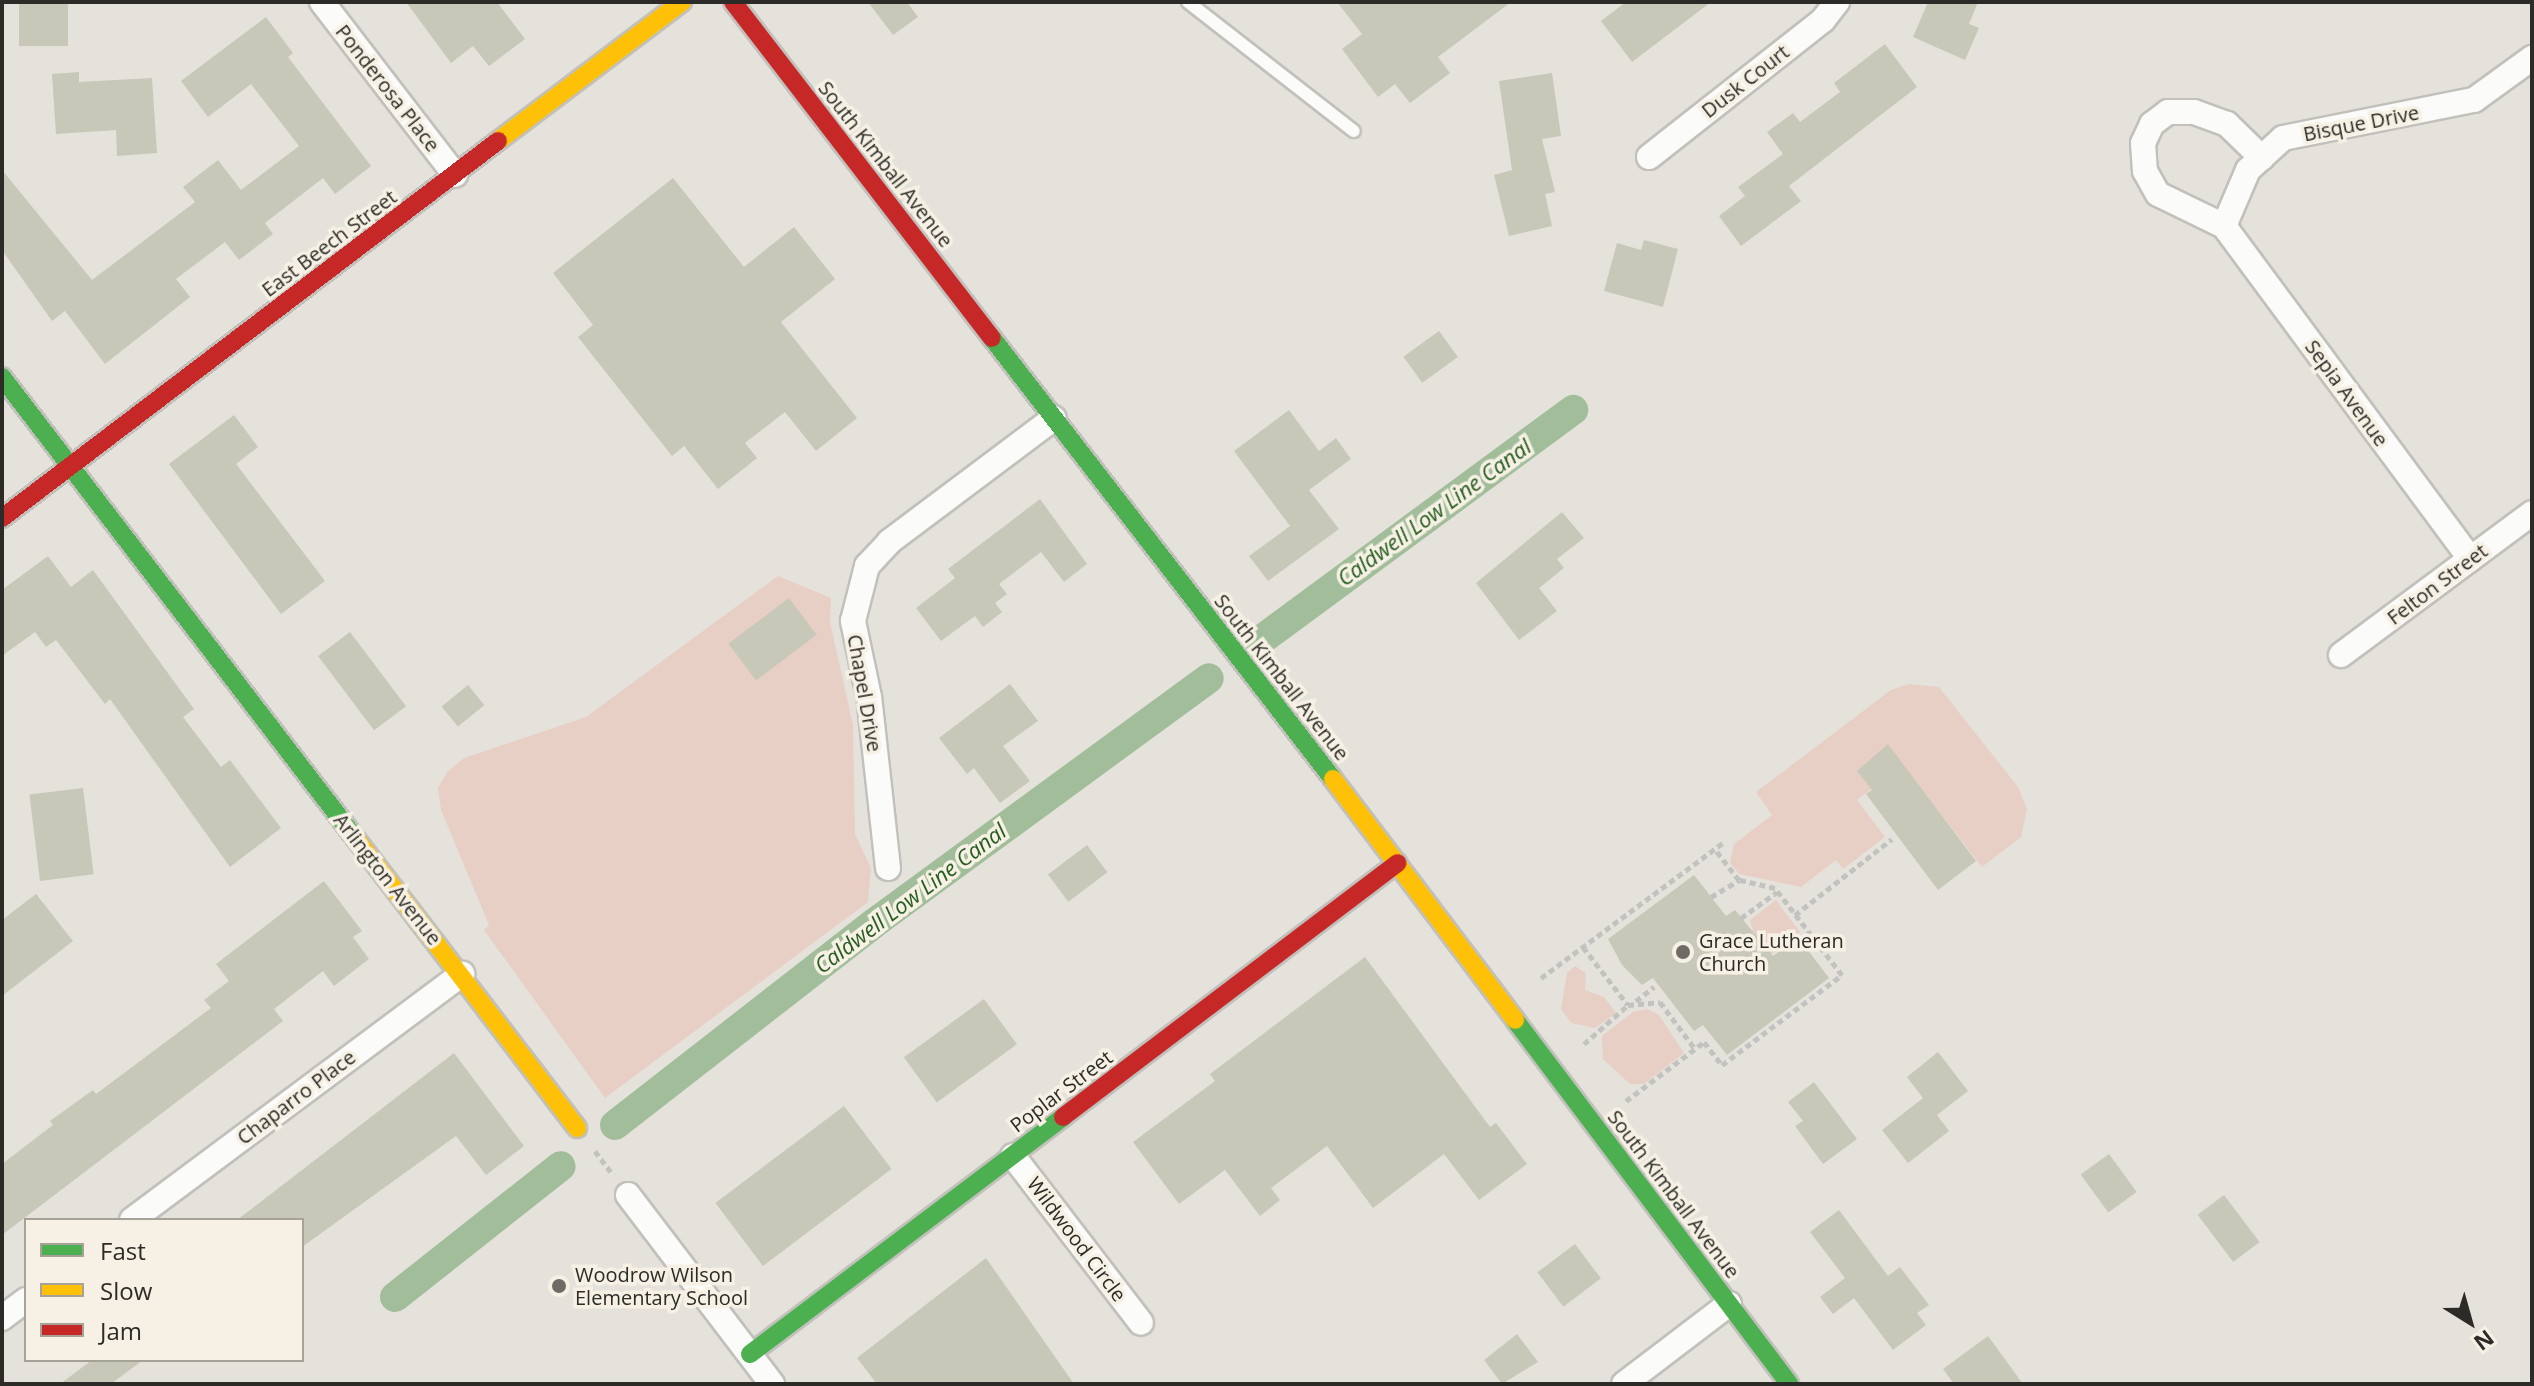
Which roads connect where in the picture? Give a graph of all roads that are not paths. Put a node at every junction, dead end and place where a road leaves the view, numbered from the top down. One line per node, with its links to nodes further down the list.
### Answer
1 (322, 2): 10 (street, Ponderosa Place)
2 (682, 2): 10 (street, East Beech Street)
3 (733, 2): 13 (street, South Kimball Avenue)
4 (1188, 2): 7 (lane)
5 (1837, 2): 8 (street, Dusk Court)
6 (2532, 58): 9 (street, Bisque Drive)
7 (1354, 131)
8 (1649, 157)
9 (2262, 158): 11 (street, Bisque Drive); 11 (street)
10 (455, 175): 14 (street, East Beech Street)
11 (2224, 226): 17 (street, Sepia Avenue)
12 (2, 377): 14 (street, Arlington Avenue)
13 (1054, 418): 19 (street, South Kimball Avenue); 20 (street, Chapel Drive)
14 (71, 467): 16 (street, East Beech Street); 21 (street, Arlington Avenue)
15 (2532, 513): 17 (street, Felton Street)
16 (2, 518)
17 (2470, 559): 18 (street, Felton Street)
18 (2341, 655)
19 (1398, 863): 23 (street, Poplar Street); 27 (street, South Kimball Avenue)
20 (888, 868)
21 (462, 974): 22 (street, Arlington Avenue); 25 (street, Chaparro Place)
22 (577, 1128)
23 (1013, 1156): 29 (street, Wildwood Circle); 30 (street, Poplar Street)
24 (628, 1195): 30 (street)
25 (135, 1218)
26 (24, 1302): 28 (street)
27 (1729, 1304): 32 (street); 33 (street, South Kimball Avenue)
28 (2, 1318)
29 (1141, 1323)
30 (750, 1354): 31 (street)
31 (772, 1384)
32 (1624, 1384)
33 (1789, 1384)

